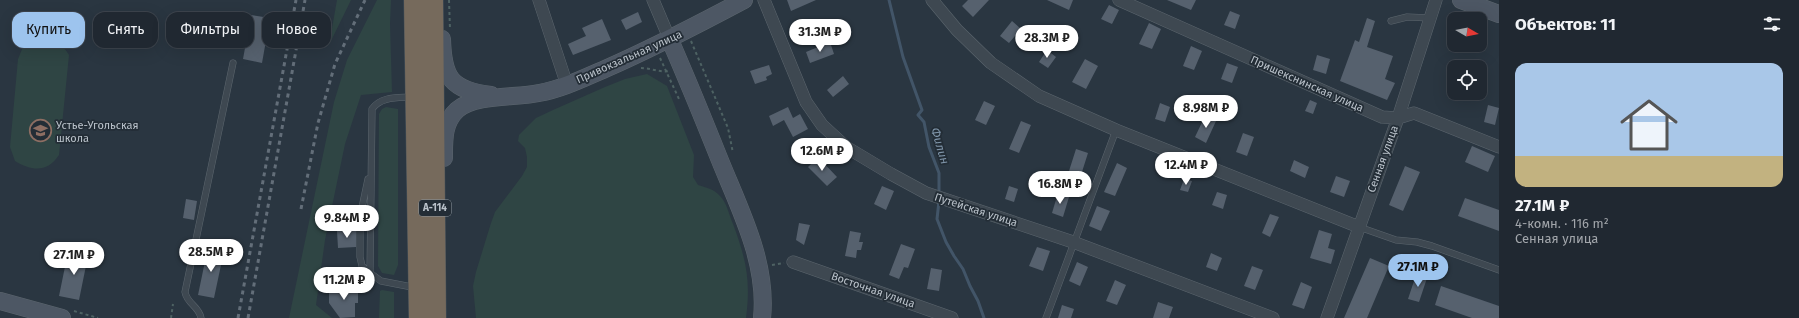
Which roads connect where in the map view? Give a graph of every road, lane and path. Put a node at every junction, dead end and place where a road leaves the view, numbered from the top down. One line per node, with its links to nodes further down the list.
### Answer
1 (415, 0): 22 (highway, А-114)
2 (432, 0): 41 (highway, А-114)
3 (441, 0): 23 (street)
4 (539, 0): 21 (street)
5 (653, 0): 15 (street)
6 (744, 0): 15 (street, Привокзальная улица)
7 (764, 0): 29 (street, Путейская улица)
8 (932, 0): 25 (street)
9 (1119, 0): 24 (street, Пришекснинская улица)
10 (1436, 0): 13 (street, Сенная улица)
11 (1461, 0): 12 (street)
12 (1499, 14)
13 (1430, 18): 14 (lane); 24 (street, Сенная улица)
14 (1391, 21)
15 (670, 40): 21 (street, Привокзальная улица); 43 (street)
16 (694, 49): 17 (path)
17 (698, 59)
18 (233, 63): 39 (lane)
19 (663, 63): 20 (path)
20 (638, 69)
21 (567, 85): 23 (street, Привокзальная улица)
22 (416, 97): 27 (lane); 34 (highway, А-114)
23 (509, 97): 42 (street)
24 (1398, 118): 26 (street, Пришекснинская улица); 28 (street, Сенная улица)
25 (1116, 130): 28 (street); 29 (lane)
26 (1499, 147)
27 (371, 163): 33 (lane); 33 (lane)
28 (1359, 227): 32 (lane); 47 (street, Сенная улица)
29 (1073, 242): 45 (lane); 46 (street, Путейская улица)
30 (793, 262): 31 (path); 44 (street, Восточная улица)
31 (769, 266)
32 (1499, 270)
33 (370, 273): 34 (lane)
34 (420, 289): 40 (highway, А-114)
35 (0, 301): 37 (street)
36 (173, 304): 38 (path)
37 (62, 318)
38 (171, 318)
39 (201, 318)
40 (420, 318)
41 (435, 318)
42 (442, 318)
43 (762, 318)
44 (952, 318)
45 (1046, 318)
46 (1273, 318)
47 (1327, 318)

